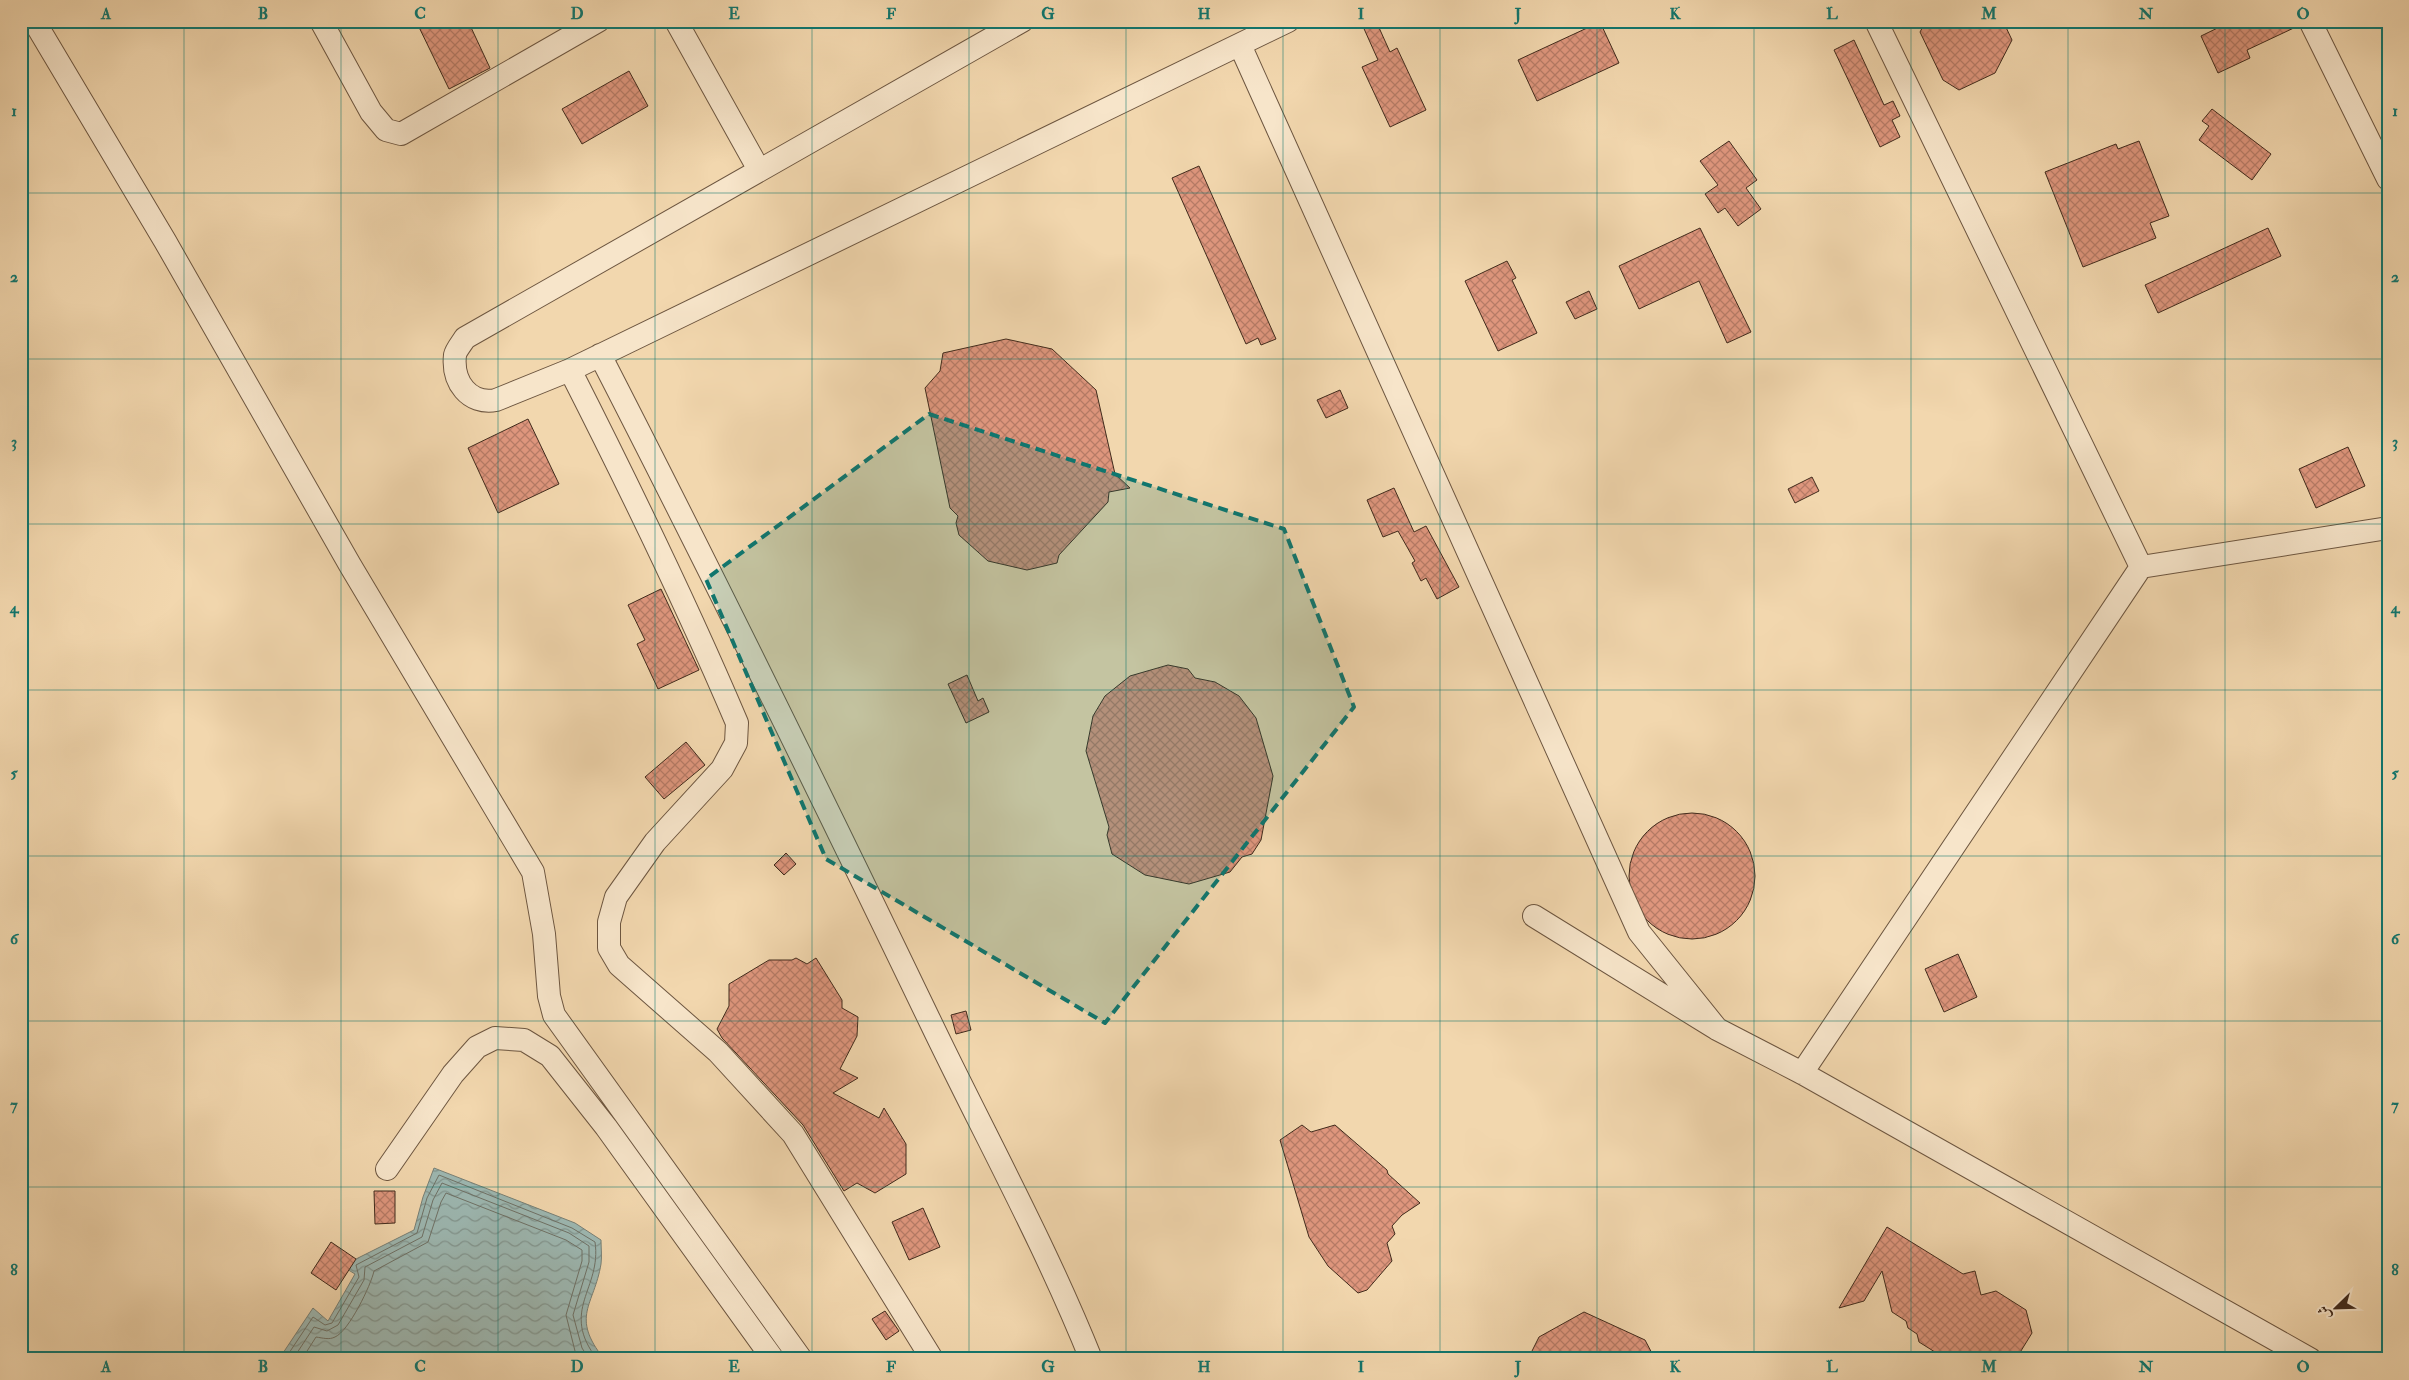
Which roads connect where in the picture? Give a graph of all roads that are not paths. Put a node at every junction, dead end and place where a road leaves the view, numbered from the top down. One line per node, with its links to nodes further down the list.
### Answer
1 (34, 21): 21 (lane)
2 (321, 21): 3 (lane)
3 (598, 21)
4 (676, 21): 10 (lane)
5 (1022, 21): 10 (lane)
6 (1288, 21): 9 (lane)
7 (1876, 21): 15 (lane)
8 (2310, 21): 11 (lane)
9 (1240, 45): 12 (lane); 17 (lane)
10 (759, 170): 13 (lane)
11 (2388, 179)
12 (600, 355): 13 (lane); 23 (lane)
13 (570, 370): 22 (lane)
14 (2388, 528): 15 (lane)
15 (2141, 567): 18 (lane)
16 (1534, 916): 17 (lane)
17 (1717, 1029): 18 (lane)
18 (1802, 1073): 24 (lane)
19 (387, 1169): 20 (lane)
20 (772, 1359)
21 (801, 1359)
22 (932, 1359)
23 (1091, 1359)
24 (2310, 1359)

